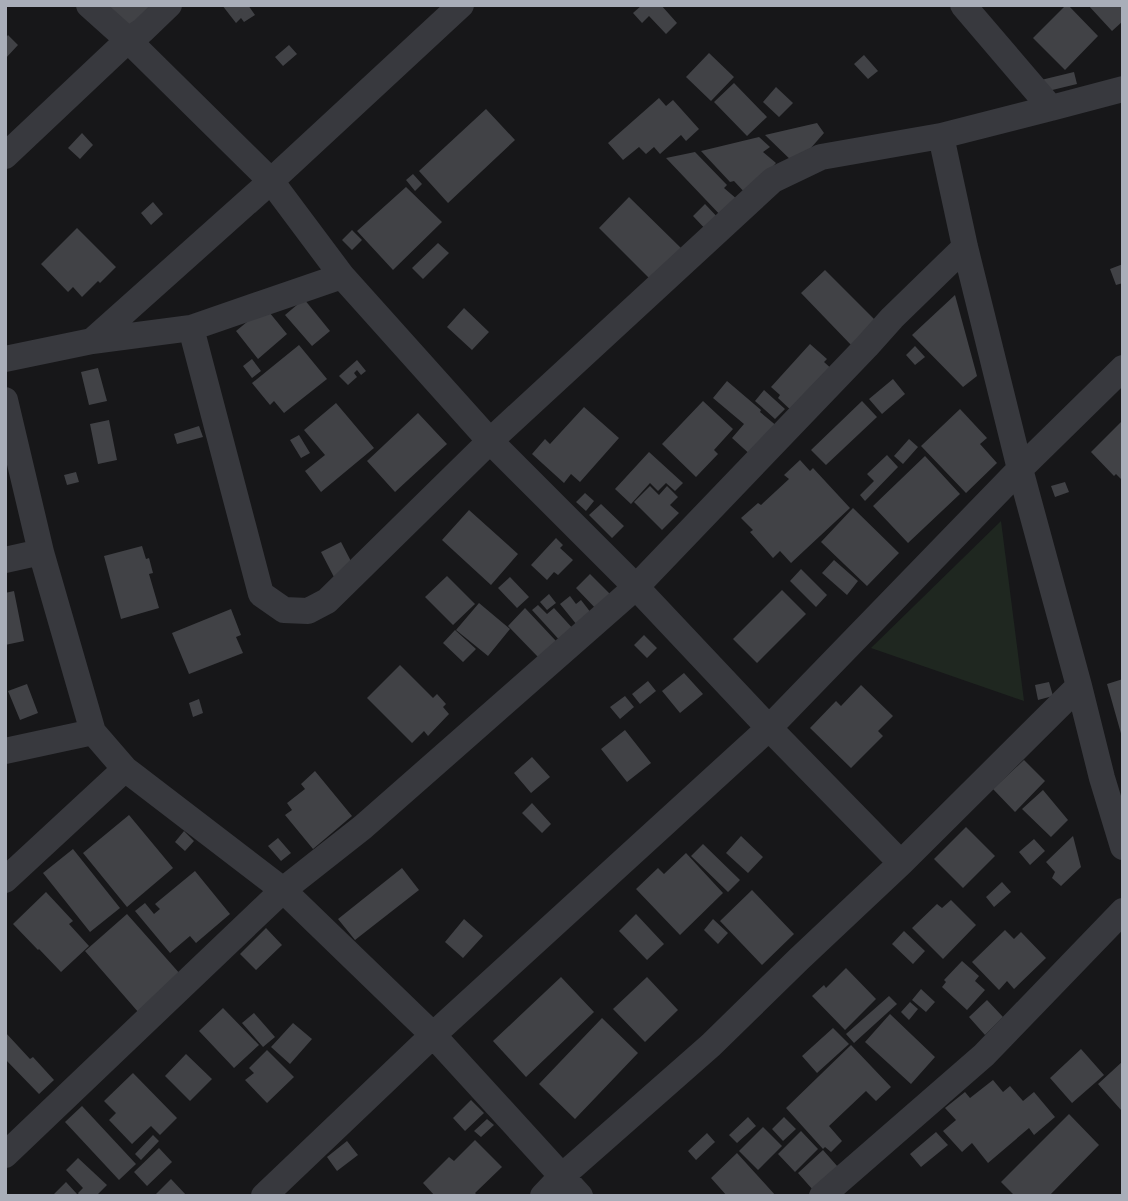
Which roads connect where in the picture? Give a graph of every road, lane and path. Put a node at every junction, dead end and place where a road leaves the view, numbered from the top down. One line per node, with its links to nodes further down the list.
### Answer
1 (89, 5): 5 (street)
2 (169, 5): 5 (street)
3 (461, 5): 10 (street)
4 (974, 9): 7 (street)
5 (128, 40): 9 (street); 10 (street)
6 (1123, 89): 7 (street)
7 (1051, 108): 8 (street)
8 (941, 136): 11 (street); 18 (street)
9 (5, 156)
10 (271, 181): 12 (street); 14 (street)
11 (965, 247): 19 (street); 22 (street)
12 (342, 276): 13 (street); 18 (street)
13 (191, 328): 14 (street); 18 (street)
14 (92, 341): 15 (street)
15 (5, 359)
16 (1123, 368): 19 (street)
17 (5, 400): 20 (street)
18 (490, 441): 22 (street)
19 (1020, 469): 23 (street); 24 (street)
20 (41, 552): 21 (street); 25 (street)
21 (5, 560)
22 (636, 587): 24 (street); 31 (street)
23 (1079, 686): 28 (street); 29 (street)
24 (769, 728): 29 (street); 33 (street)
25 (93, 732): 26 (street); 27 (street)
26 (5, 751)
27 (125, 769): 30 (street); 31 (street)
28 (1123, 847)
29 (901, 863): 35 (street)
30 (5, 880)
31 (283, 890): 33 (street); 34 (street)
32 (1123, 911): 37 (street)
33 (433, 1035): 35 (street); 36 (street)
34 (5, 1155)
35 (561, 1190)
36 (264, 1196)
37 (822, 1196)

